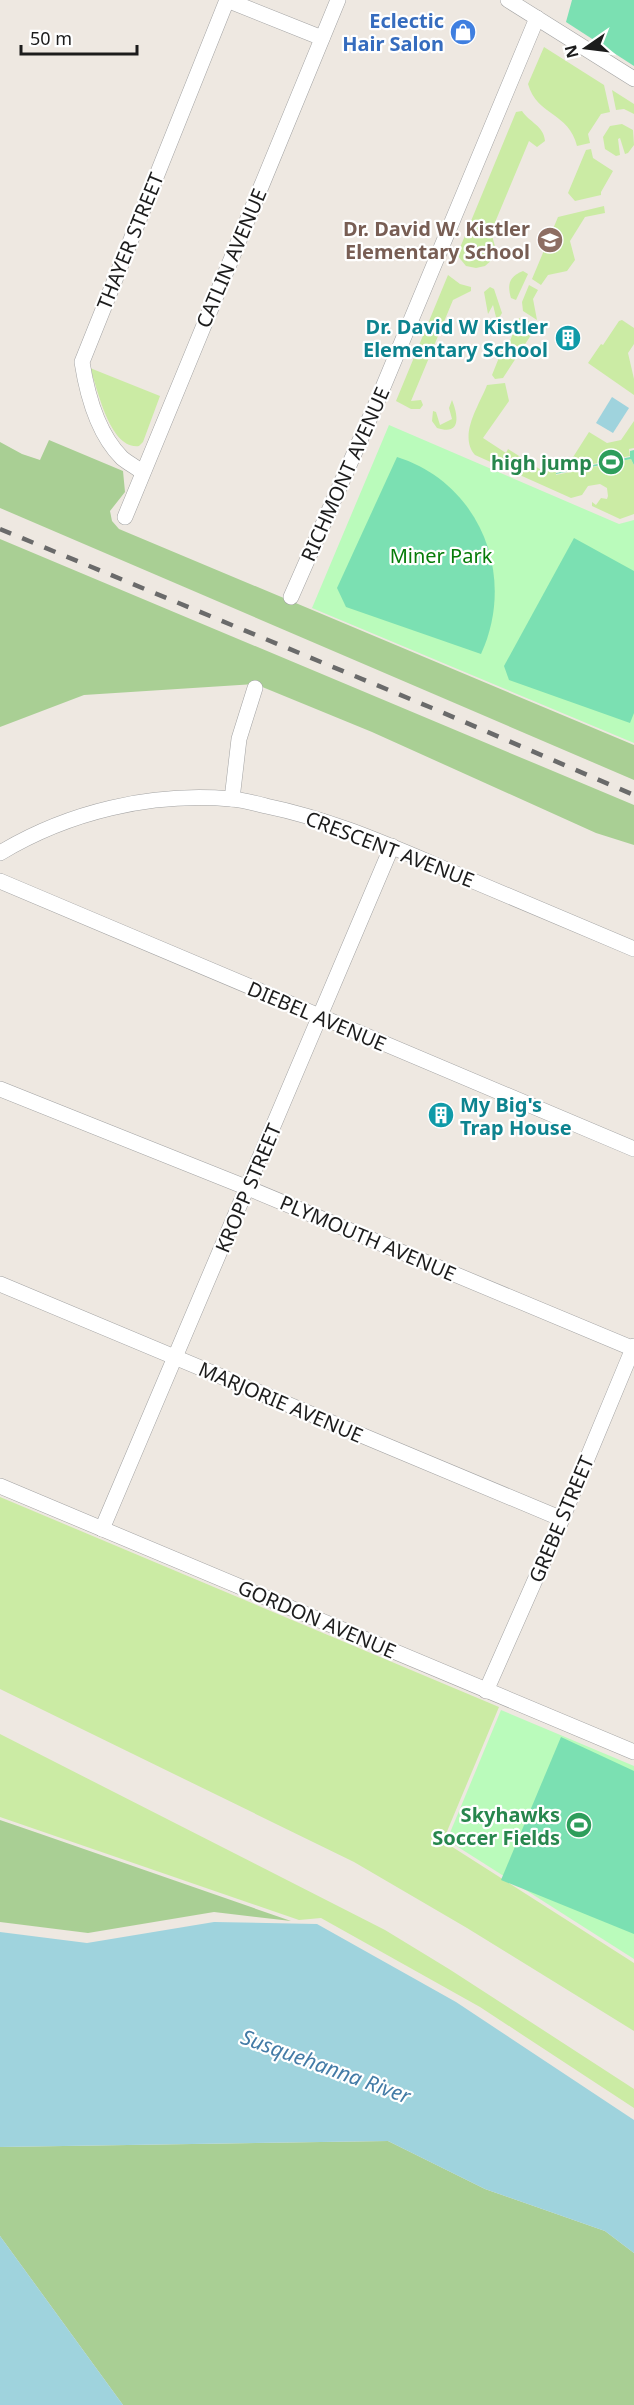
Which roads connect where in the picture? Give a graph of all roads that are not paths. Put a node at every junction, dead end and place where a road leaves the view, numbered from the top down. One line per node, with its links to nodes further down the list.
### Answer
1 (227, 0): 5 (street, THAYER STREET); 7 (street, THAYER STREET)
2 (338, 0): 5 (street, CATLIN AVENUE)
3 (508, 0): 4 (street)
4 (537, 18): 6 (street); 9 (street, RICHMONT AVENUE)
5 (322, 38): 7 (street, CATLIN AVENUE)
6 (634, 79)
7 (142, 472): 8 (street, CATLIN AVENUE)
8 (124, 517)
9 (291, 597)
10 (255, 688): 11 (street)
11 (232, 799): 12 (street, CRESCENT AVENUE); 13 (street, CRESCENT AVENUE)
12 (392, 846): 15 (street, CRESCENT AVENUE); 16 (street, KROPP STREET)
13 (0, 853)
14 (0, 881): 16 (street, DIEBEL AVENUE)
15 (634, 949)
16 (320, 1018): 18 (street, DIEBEL AVENUE); 19 (street, KROPP STREET)
17 (0, 1089): 19 (street, PLYMOUTH AVENUE)
18 (634, 1149)
19 (248, 1188): 21 (street, PLYMOUTH AVENUE); 22 (street, KROPP STREET)
20 (0, 1284): 22 (street, MARJORIE AVENUE)
21 (634, 1348): 24 (street, GREBE STREET)
22 (177, 1358): 24 (street, MARJORIE AVENUE); 25 (street, KROPP STREET)
23 (0, 1486): 25 (street, GORDON AVENUE)
24 (561, 1519): 26 (street, GREBE STREET)
25 (102, 1529): 26 (street, GORDON AVENUE)
26 (486, 1691): 27 (street, GORDON AVENUE)
27 (634, 1752)

